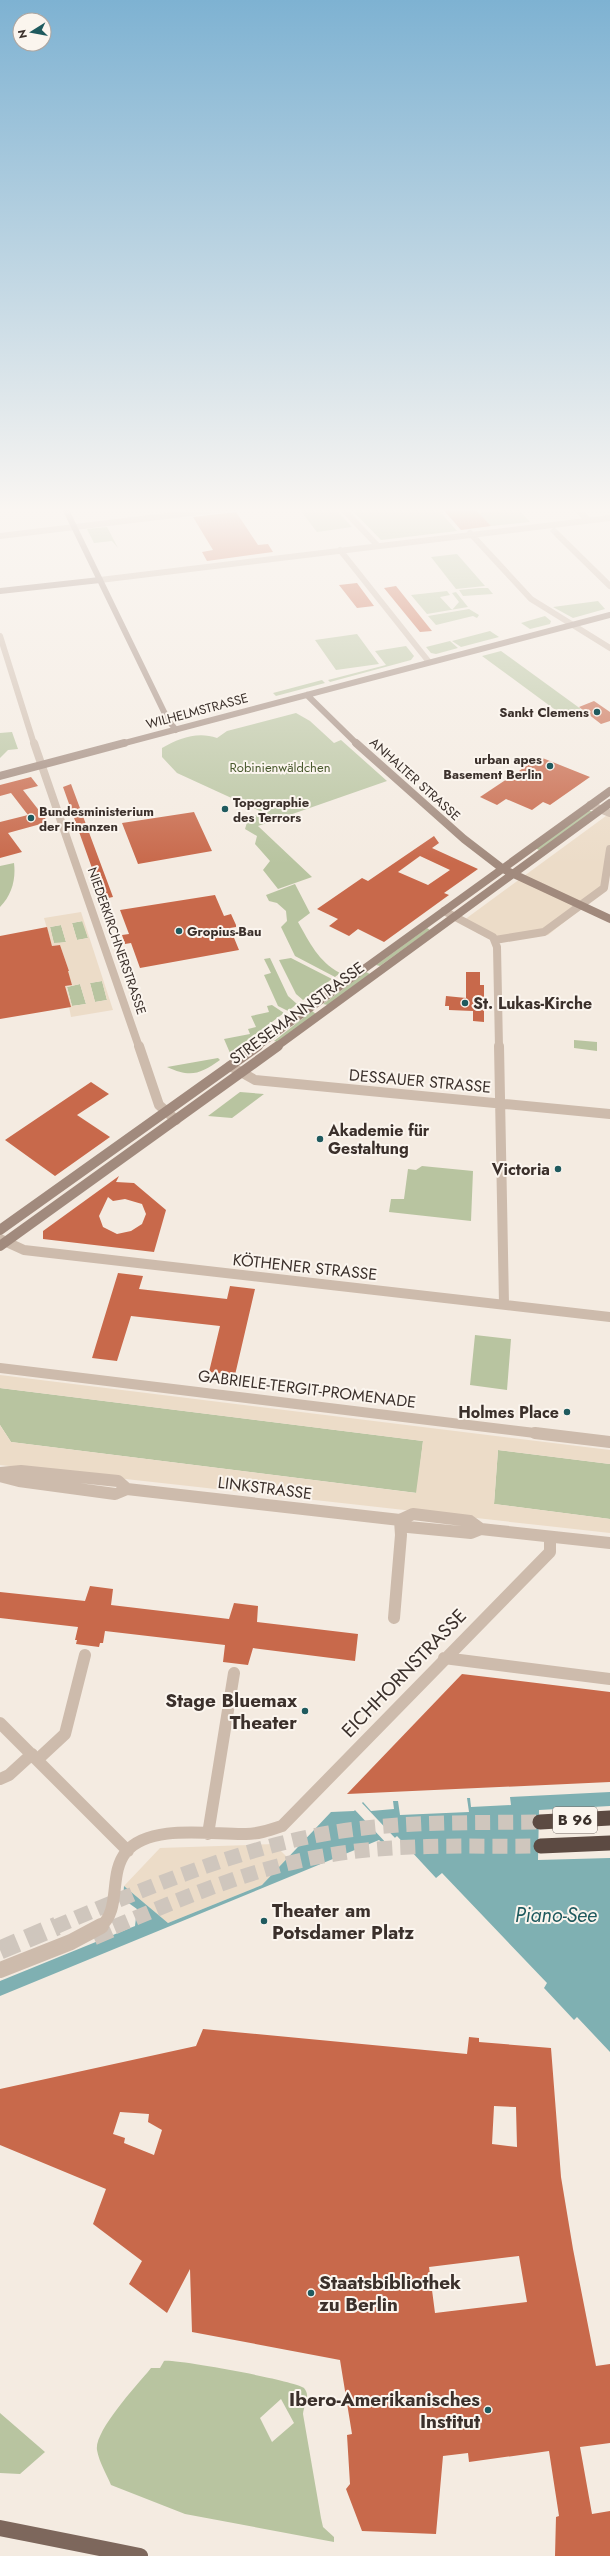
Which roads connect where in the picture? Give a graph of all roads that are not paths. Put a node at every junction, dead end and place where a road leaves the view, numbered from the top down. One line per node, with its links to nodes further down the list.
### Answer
1 (122, 625): 9 (main road)
2 (400, 625): 7 (street)
3 (571, 625): 7 (main road, WILHELMSTRASSE)
4 (572, 625): 6 (street)
5 (0, 636): 10 (street, NIEDERKIRCHNERSTRASSE)
6 (610, 648)
7 (429, 662): 8 (main road, WILHELMSTRASSE)
8 (307, 695): 9 (main road, WILHELMSTRASSE); 18 (main road, ANHALTER STRASSE)
9 (176, 730): 10 (main road, WILHELMSTRASSE)
10 (42, 765): 11 (main road, WILHELMSTRASSE); 36 (street, NIEDERKIRCHNERSTRASSE)
11 (0, 776)
12 (610, 791): 14 (main road, STRESEMANNSTRASSE)
13 (610, 803): 15 (main road, STRESEMANNSTRASSE)
14 (590, 805): 15 (street); 18 (main road, STRESEMANNSTRASSE)
15 (601, 809): 16 (street); 19 (main road, STRESEMANNSTRASSE)
16 (610, 813)
17 (610, 849): 20 (street)
18 (503, 869): 19 (main road, ANHALTER STRASSE); 21 (main road, STRESEMANNSTRASSE)
19 (512, 874): 20 (main road, ANHALTER STRASSE); 22 (main road, STRESEMANNSTRASSE)
20 (582, 906): 23 (main road, ANHALTER STRASSE); 26 (street)
21 (444, 911): 22 (street); 24 (main road, STRESEMANNSTRASSE)
22 (455, 916): 25 (main road, STRESEMANNSTRASSE); 26 (street)
23 (610, 919)
24 (426, 924): 25 (main road); 27 (main road, STRESEMANNSTRASSE)
25 (437, 929): 28 (main road, STRESEMANNSTRASSE)
26 (495, 940): 35 (street)
27 (368, 966): 28 (main road); 29 (main road, STRESEMANNSTRASSE)
28 (379, 972): 30 (main road, STRESEMANNSTRASSE)
29 (314, 1005): 30 (main road); 31 (main road, STRESEMANNSTRASSE)
30 (325, 1011): 32 (main road, STRESEMANNSTRASSE)
31 (265, 1042): 32 (main road); 33 (main road, STRESEMANNSTRASSE)
32 (276, 1048): 34 (main road, STRESEMANNSTRASSE)
33 (230, 1066): 34 (street, DESSAUER STRASSE); 36 (main road, STRESEMANNSTRASSE)
34 (242, 1073): 35 (street, DESSAUER STRASSE); 38 (main road, STRESEMANNSTRASSE)
35 (500, 1103): 37 (street, DESSAUER STRASSE); 43 (street)
36 (166, 1113): 38 (street, NIEDERKIRCHNERSTRASSE); 39 (main road, STRESEMANNSTRASSE)
37 (610, 1114)
38 (176, 1120): 40 (main road, STRESEMANNSTRASSE)
39 (38, 1203): 40 (main road); 41 (main road, STRESEMANNSTRASSE)
40 (49, 1210): 42 (main road, STRESEMANNSTRASSE)
41 (0, 1230)
42 (2, 1242): 43 (street, KÖTHENER STRASSE)
43 (504, 1304): 44 (street, KÖTHENER STRASSE)
44 (610, 1317)
45 (0, 1368): 46 (street, GABRIELE-TERGIT-PROMENADE)
46 (610, 1442)
47 (0, 1474): 48 (street, LINKSTRASSE)
48 (400, 1520): 49 (street, LINKSTRASSE); 51 (street)
49 (550, 1536): 50 (street, LINKSTRASSE); 53 (street, EICHHORNSTRASSE)
50 (610, 1543)
51 (394, 1618)
52 (85, 1655): 57 (street)
53 (444, 1658): 55 (street); 61 (street, EICHHORNSTRASSE)
54 (234, 1673): 61 (street)
55 (610, 1679)
56 (0, 1723): 57 (street)
57 (34, 1757): 58 (street); 64 (street)
58 (0, 1779)
59 (610, 1818): 60 (highway, B 96)
60 (540, 1822)
61 (208, 1834): 64 (street)
62 (610, 1843): 63 (highway, B 96)
63 (541, 1846)
64 (128, 1851): 65 (street)
65 (0, 1970)
66 (0, 2528): 67 (main road)
67 (140, 2556)

